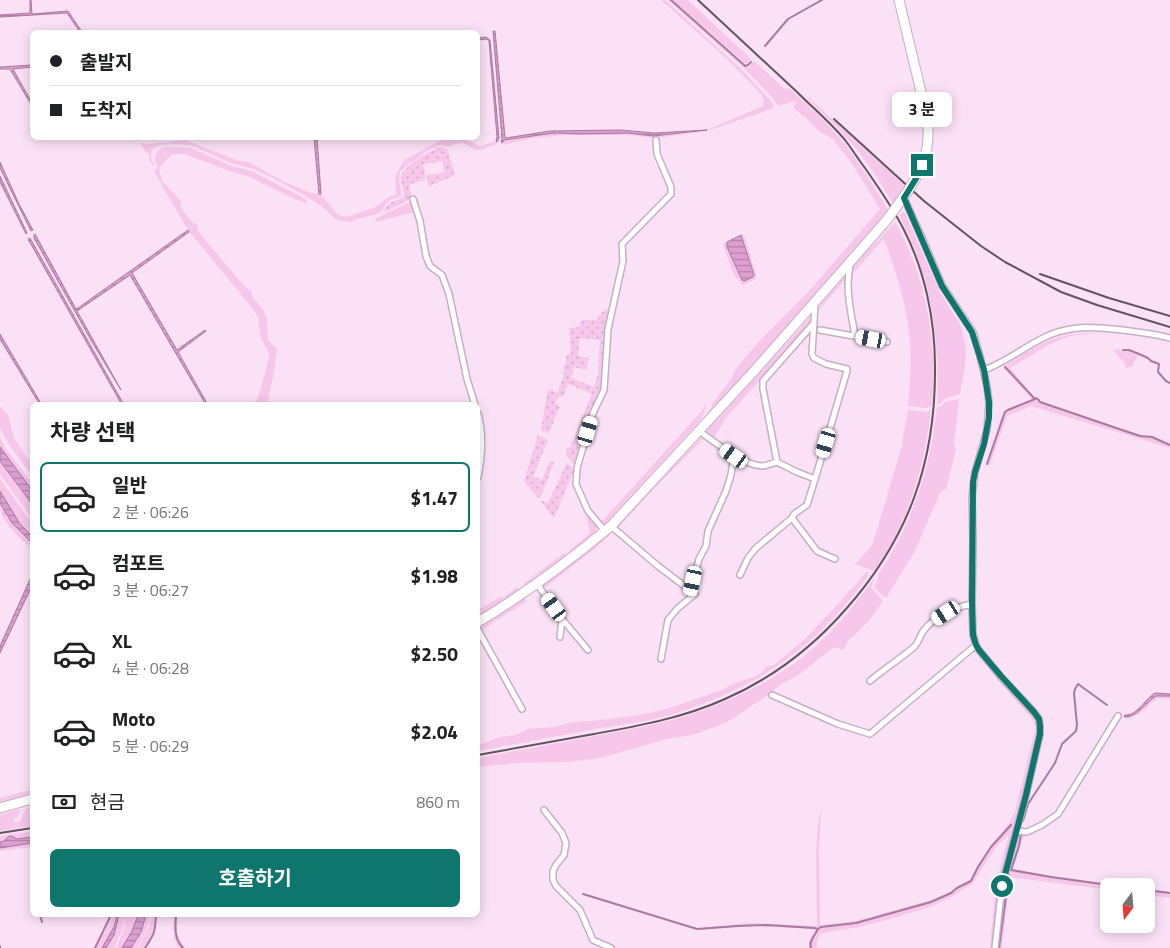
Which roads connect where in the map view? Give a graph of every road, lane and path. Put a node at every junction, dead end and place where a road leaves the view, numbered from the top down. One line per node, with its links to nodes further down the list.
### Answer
1 (898, 0): 3 (main road, bridge)
2 (656, 140): 21 (street)
3 (906, 195): 5 (main road, bridge); 12 (street)
4 (413, 199): 13 (street)
5 (850, 262): 6 (main road); 9 (street)
6 (815, 303): 7 (street); 15 (main road)
7 (814, 322): 17 (street); 19 (street)
8 (820, 330): 9 (street)
9 (855, 336): 11 (street)
10 (1170, 338): 12 (street)
11 (887, 342)
12 (984, 370): 26 (street)
13 (473, 402)
14 (480, 422): 18 (street)
15 (699, 431): 16 (street); 21 (main road)
16 (734, 456): 17 (street); 25 (street)
17 (777, 462): 19 (street)
18 (480, 467)
19 (815, 479): 20 (street)
20 (792, 518): 22 (street); 23 (street)
21 (608, 528): 24 (main road); 25 (street)
22 (835, 559)
23 (740, 575)
24 (537, 584): 27 (street); 28 (main road)
25 (691, 591): 33 (street)
26 (972, 604): 31 (street); 34 (street)
27 (562, 619): 30 (street); 32 (street)
28 (480, 621)
29 (480, 634): 36 (street)
30 (560, 637)
31 (976, 645): 35 (street); 41 (street)
32 (588, 650)
33 (660, 659)
34 (870, 681)
35 (772, 695)
36 (522, 709)
37 (1118, 716): 41 (street)
38 (30, 800): 39 (main road)
39 (0, 808)
40 (544, 810): 42 (street)
41 (1016, 832): 43 (street)
42 (611, 948)
43 (995, 948)

